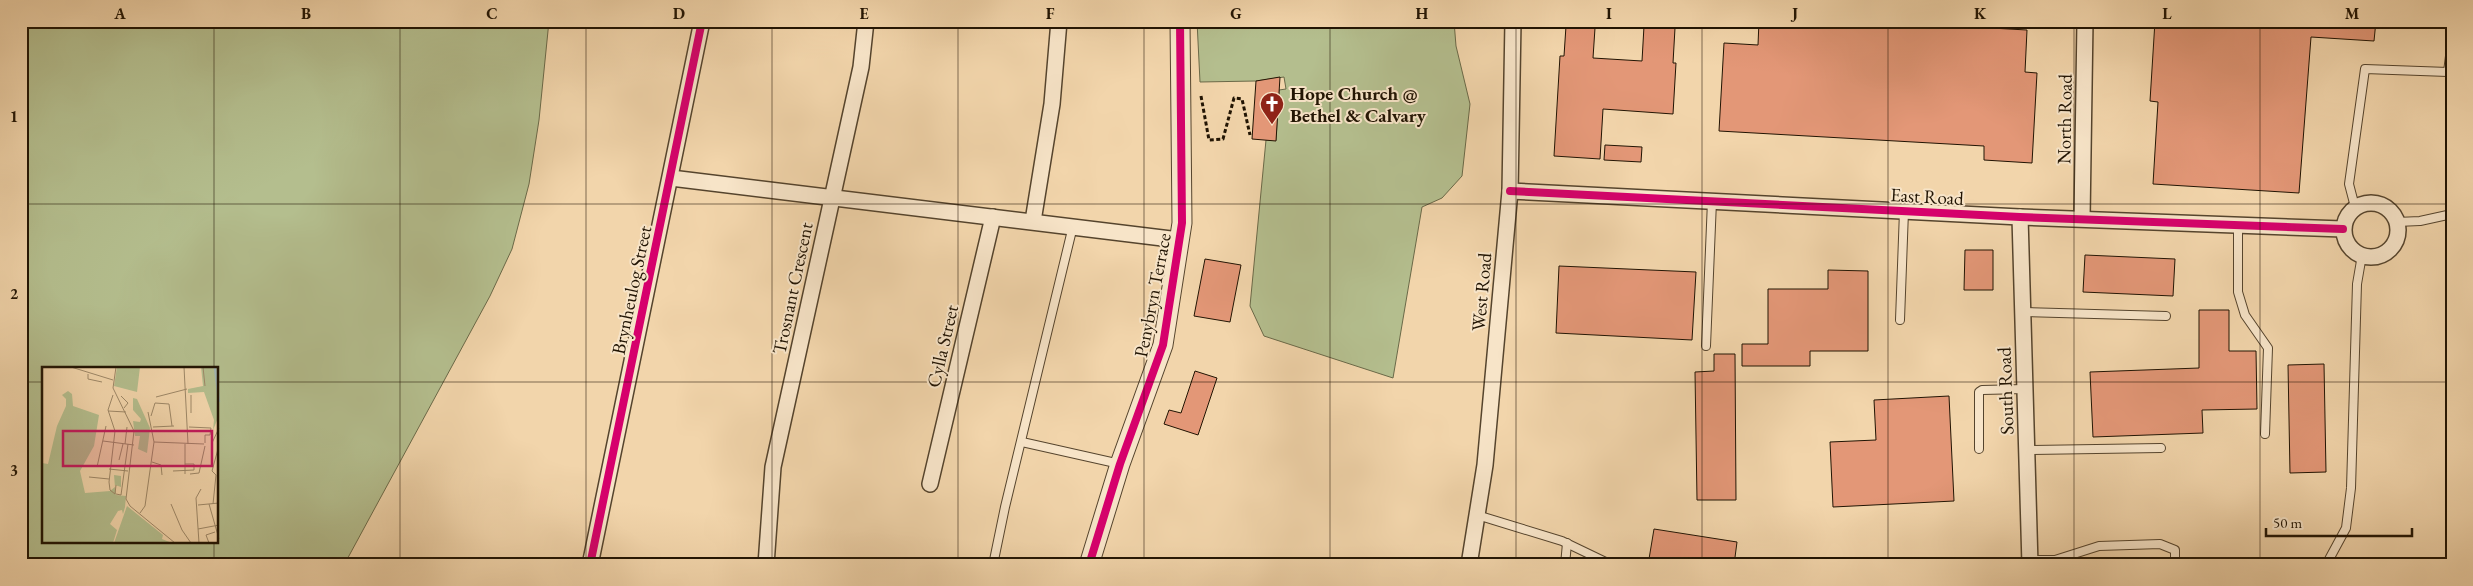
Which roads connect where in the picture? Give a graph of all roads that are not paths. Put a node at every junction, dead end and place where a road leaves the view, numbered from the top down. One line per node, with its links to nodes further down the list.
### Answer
1 (702, 21): 8 (street, Brynheulog Street)
2 (866, 21): 10 (street, Trosnant Crescent)
3 (1059, 21): 18 (street)
4 (1180, 21): 23 (street, Penybryn Terrace)
5 (1513, 21): 9 (street, West Road)
6 (2085, 21): 17 (street, North Road)
7 (2452, 40): 12 (lane)
8 (670, 178): 10 (street); 40 (street, Brynheulog Street)
9 (1510, 191): 11 (street, East Road); 37 (street, West Road)
10 (832, 198): 15 (street); 41 (street, Trosnant Crescent)
11 (1712, 201): 13 (street, East Road); 28 (lane)
12 (2355, 207): 19 (street); 22 (street)
13 (1904, 211): 16 (street, East Road); 27 (lane)
14 (2452, 214): 19 (lane)
15 (993, 217): 18 (street); 36 (street, Cylla Street)
16 (2020, 217): 17 (street, East Road); 25 (street, South Road)
17 (2082, 218): 20 (street, East Road)
18 (1033, 221): 21 (street)
19 (2397, 222): 24 (street)
20 (2238, 225): 22 (street, East Road); 30 (lane)
21 (1074, 226): 23 (street); 31 (lane)
22 (2343, 229): 24 (street)
23 (1179, 240): 35 (street, Penybryn Terrace)
24 (2362, 256): 48 (lane)
25 (2022, 312): 26 (lane); 29 (street, South Road)
26 (2166, 316)
27 (1900, 320)
28 (1706, 346)
29 (2025, 389): 33 (lane); 34 (street, South Road)
30 (2265, 434)
31 (1022, 442): 35 (lane); 42 (lane)
32 (2161, 448): 34 (lane)
33 (1979, 449)
34 (2026, 450): 39 (street, South Road)
35 (1120, 464): 43 (street, Penybryn Terrace)
36 (930, 484)
37 (1477, 515): 38 (lane); 44 (street, West Road)
38 (1568, 543): 45 (lane); 46 (lane)
39 (2030, 562): 47 (lane)
40 (590, 565)
41 (766, 565)
42 (993, 565)
43 (1089, 565)
44 (1469, 565)
45 (1565, 565)
46 (1612, 565)
47 (2175, 565)
48 (2326, 565)

